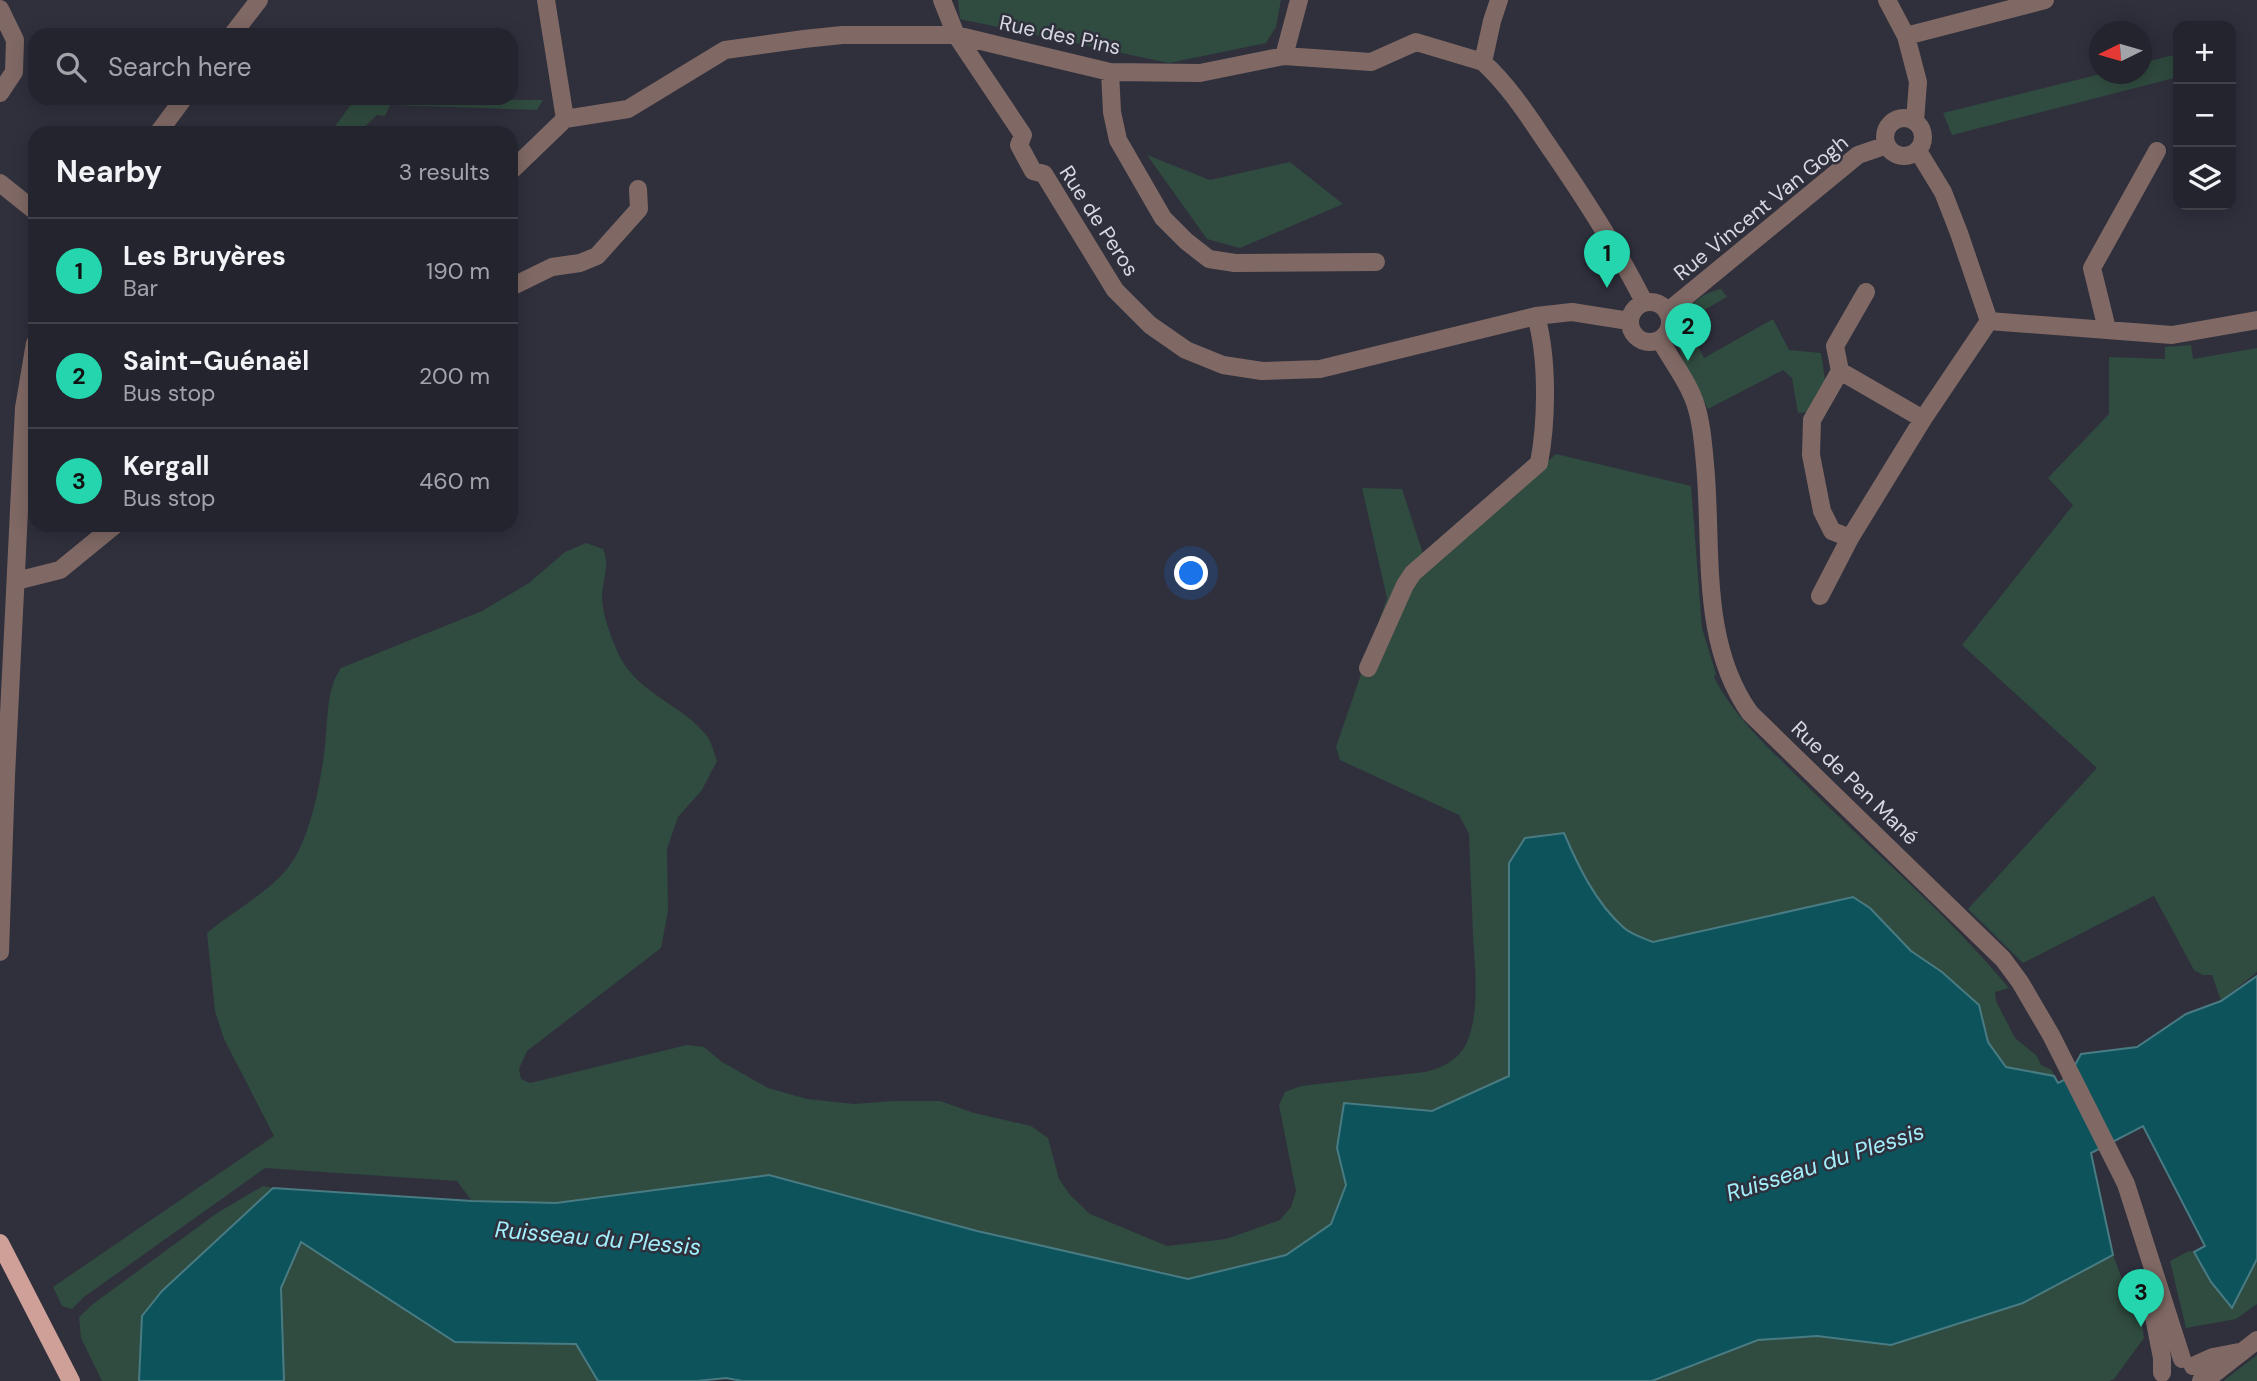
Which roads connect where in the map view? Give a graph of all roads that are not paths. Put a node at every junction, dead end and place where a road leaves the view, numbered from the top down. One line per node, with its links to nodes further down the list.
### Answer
1 (259, 0): 9 (street)
2 (546, 0): 17 (street)
3 (942, 0): 10 (street, Rue de Peros)
4 (1299, 0): 12 (street)
5 (1499, 0): 13 (street)
6 (1887, 0): 11 (street)
7 (2045, 0): 11 (street)
8 (0, 9): 15 (street)
9 (237, 28)
10 (956, 34): 14 (street, Rue des Pins); 17 (street, Rue des Pins); 32 (street, Rue de Peros)
11 (1906, 36): 18 (street)
12 (1284, 56): 13 (street, Rue des Pins); 14 (street, Rue des Pins)
13 (1483, 62): 30 (street)
14 (1110, 72): 27 (street)
15 (0, 93)
16 (179, 105): 19 (street)
17 (565, 120): 23 (street)
18 (1915, 121): 20 (street); 21 (street)
19 (163, 126)
20 (1887, 145): 21 (street); 31 (street, Rue Vincent Van Gogh)
21 (1918, 151): 35 (street)
22 (2157, 151): 36 (street)
23 (518, 164)
24 (0, 183): 26 (street)
25 (638, 189): 28 (street)
26 (28, 205)
27 (1376, 262)
28 (518, 284)
29 (1866, 292): 38 (street)
30 (1644, 302): 31 (street); 34 (street)
31 (1667, 312): 37 (street)
32 (1536, 316): 34 (street, Rue de Peros); 46 (street)
33 (2257, 320): 36 (street)
34 (1629, 321): 37 (street)
35 (1989, 321): 36 (street); 40 (street)
36 (2107, 329)
37 (1660, 340): 48 (street, Rue de Pen Mané)
38 (1840, 371): 40 (street); 42 (street)
39 (28, 384): 43 (street)
40 (1923, 419): 42 (street)
41 (106, 532): 43 (street)
42 (1850, 538): 44 (street)
43 (16, 581): 45 (street)
44 (1820, 596)
45 (6, 633): 47 (street)
46 (1368, 668)
47 (0, 953)
48 (2134, 1213): 51 (street, Rue de Pen Mané); 52 (street, Rue de Pen Mané)
49 (0, 1242): 53 (main road)
50 (2250, 1345): 51 (street)
51 (2193, 1372): 52 (street)
52 (2159, 1377)
53 (71, 1381)

